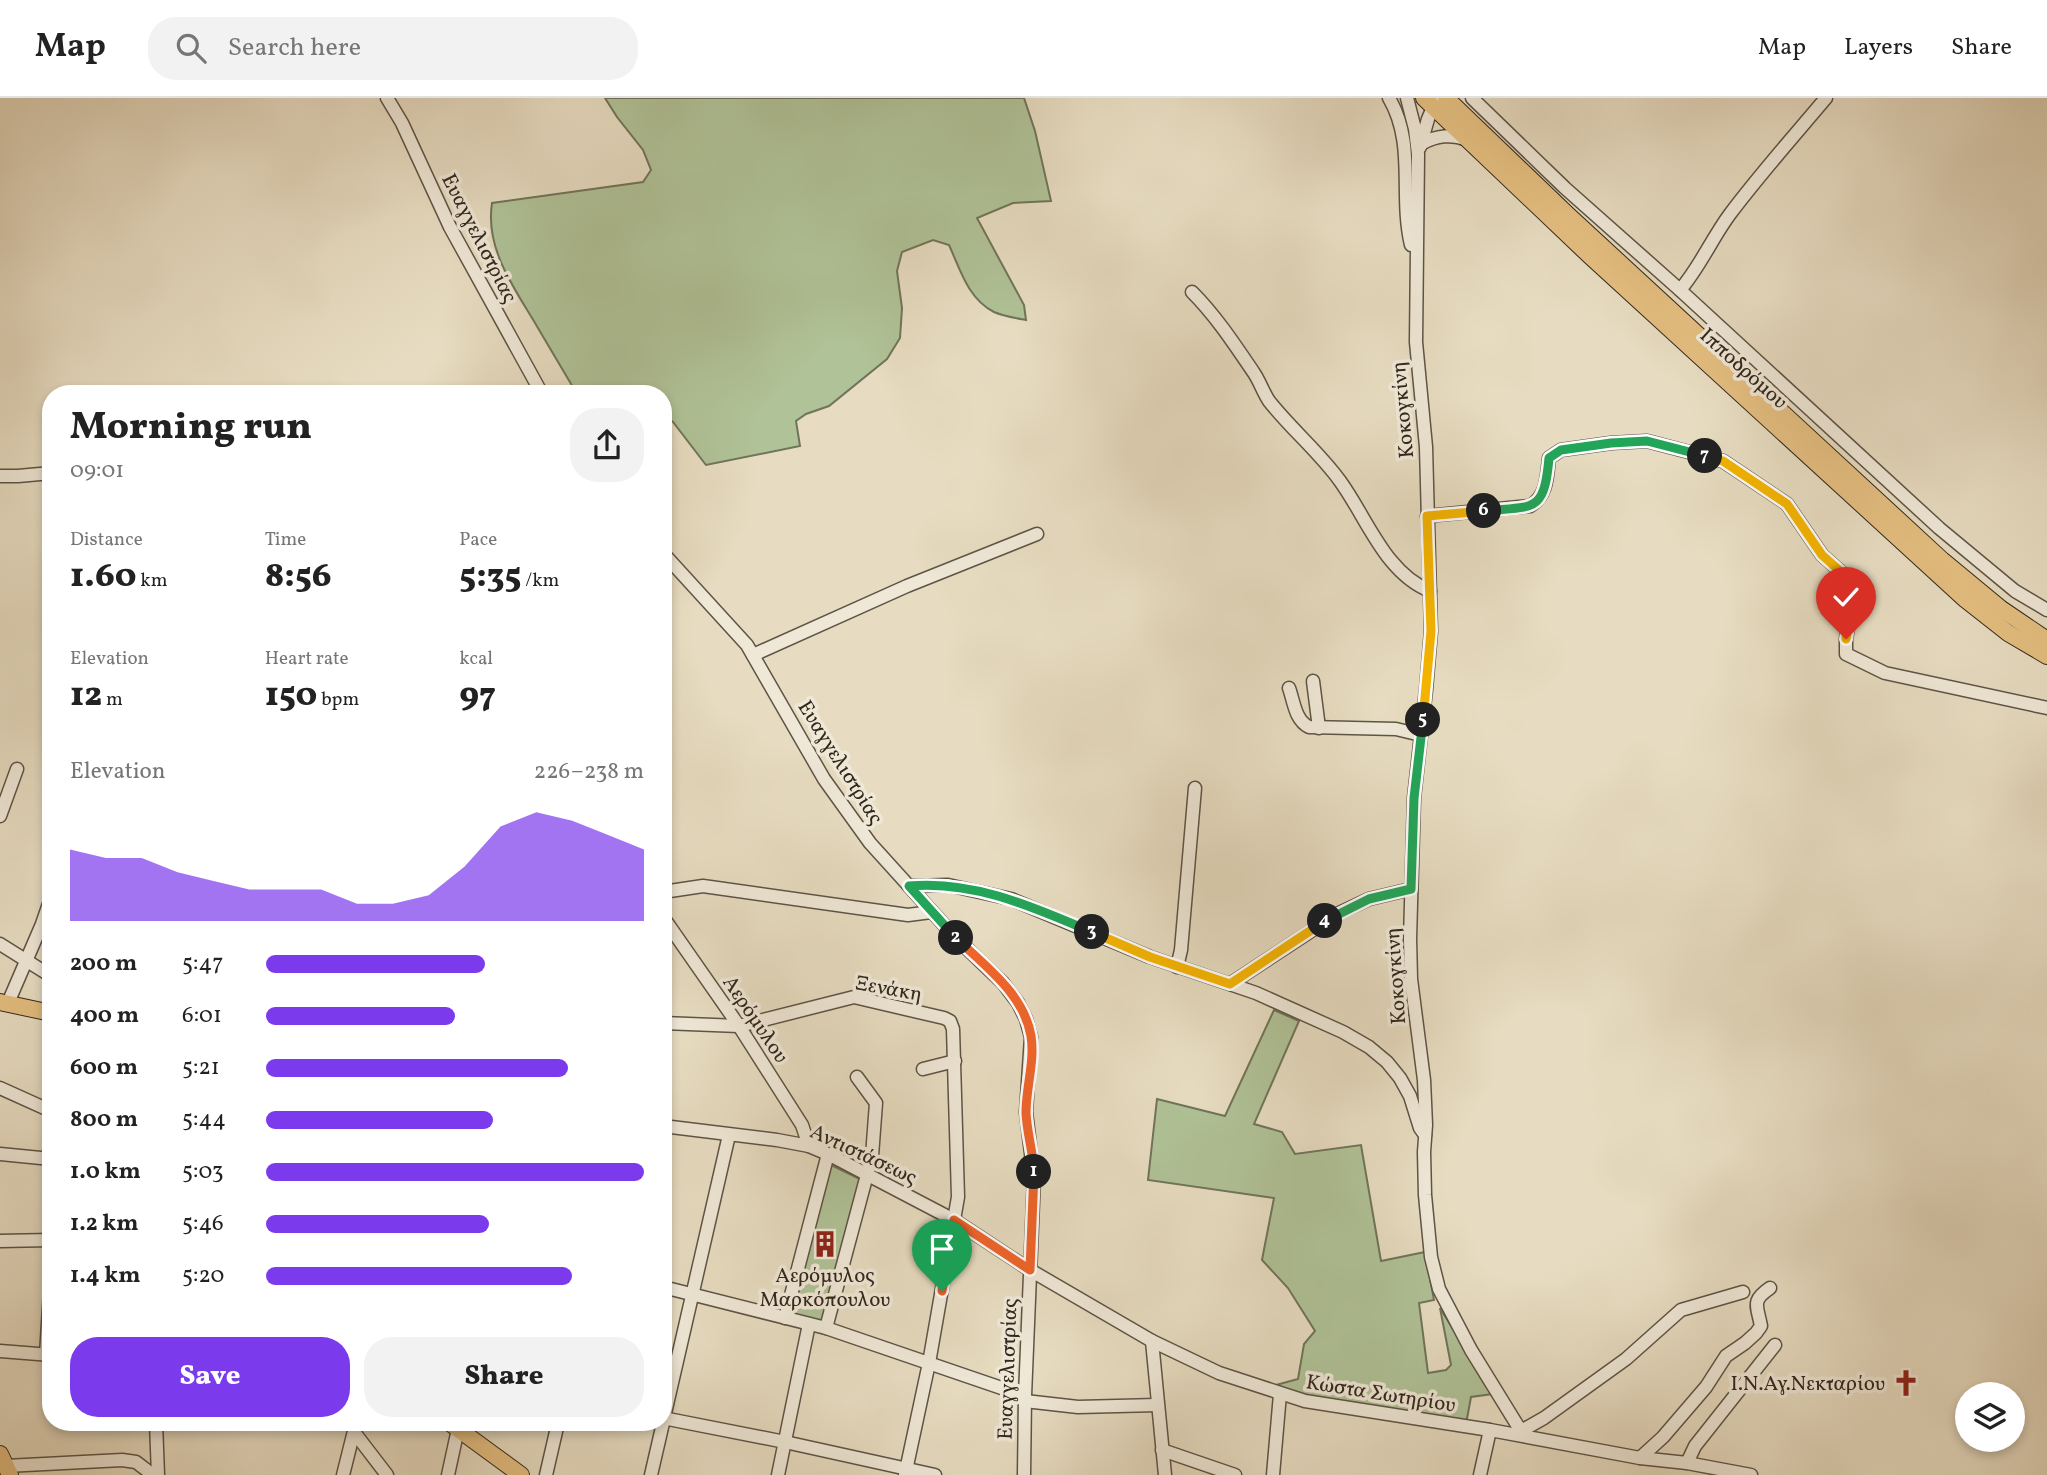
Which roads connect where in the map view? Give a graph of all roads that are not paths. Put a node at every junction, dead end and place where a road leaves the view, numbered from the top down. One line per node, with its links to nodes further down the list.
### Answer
1 (387, 98): 15 (street, Ευαγγελιστρίας)
2 (1389, 98): 12 (street)
3 (1407, 98): 9 (street)
4 (1460, 98): 8 (street)
5 (1472, 98): 13 (street)
6 (1826, 98): 13 (street)
7 (1433, 100): 8 (main road, Ιπποδρόμου); 9 (street); 10 (main road, Ιπποδρόμου); 11 (street)
8 (1472, 121): 23 (main road, Ιπποδρόμου)
9 (1415, 129): 11 (street)
10 (1470, 141): 11 (street); 25 (main road, Ιπποδρόμου)
11 (1420, 149): 12 (street, Κοκογκίνη)
12 (1416, 265): 18 (street, Κοκογκίνη)
13 (1680, 290): 22 (street)
14 (1192, 292): 21 (street)
15 (537, 385)
16 (42, 474): 17 (street)
17 (0, 476)
18 (1427, 516): 21 (street, Κοκογκίνη); 28 (street)
19 (1037, 534): 24 (street)
20 (672, 563): 24 (street, Ευαγγελιστρίας)
21 (1430, 592): 30 (street, Κοκογκίνη)
22 (2047, 610)
23 (2047, 640)
24 (753, 655): 34 (street, Ευαγγελιστρίας)
25 (2047, 656)
26 (1313, 681): 29 (street)
27 (1289, 688): 29 (street)
28 (2047, 708)
29 (1319, 728): 30 (street)
30 (1421, 735): 35 (street, Κοκογκίνη)
31 (17, 769): 33 (street)
32 (1195, 788): 42 (street)
33 (0, 816)
34 (909, 886): 37 (street, Ευαγγελιστρίας); 42 (street)
35 (1411, 889): 44 (street); 56 (street, Κοκογκίνη)
36 (672, 891): 37 (street)
37 (931, 912): 65 (street, Ευαγγελιστρίας)
38 (42, 924): 41 (street)
39 (672, 930): 48 (street, Αερόμυλου)
40 (0, 944): 41 (street)
41 (27, 961): 43 (street); 45 (street)
42 (1177, 967): 44 (street)
43 (42, 970)
44 (1230, 984): 56 (street)
45 (4, 1003): 46 (main road)
46 (42, 1011)
47 (672, 1023): 48 (street, Ξενάκη)
48 (739, 1026): 49 (street, Ξενάκη); 57 (street, Αερόμυλου)
49 (955, 1061): 50 (street); 62 (street)
50 (923, 1069)
51 (858, 1077): 61 (street)
52 (0, 1088): 53 (street)
53 (42, 1107)
54 (672, 1127): 55 (street, Αντιστάσεως)
55 (729, 1135): 57 (street, Αντιστάσεως); 69 (street)
56 (1425, 1135): 91 (street, Κοκογκίνη)
57 (809, 1146): 59 (street, Αντιστάσεως)
58 (0, 1154): 60 (street)
59 (828, 1154): 61 (street, Αντιστάσεως); 70 (street)
60 (42, 1158)
61 (867, 1174): 62 (street, Αντιστάσεως); 72 (street)
62 (954, 1220): 65 (street, Αντιστάσεως); 77 (street)
63 (42, 1240): 64 (street)
64 (0, 1241)
65 (1030, 1270): 73 (street, Κώστα Σωτηρίου); 80 (street, Ευαγγελιστρίας)
66 (1770, 1288): 94 (street)
67 (672, 1289): 69 (street)
68 (1743, 1293): 91 (street)
69 (692, 1294): 70 (street); 78 (street)
70 (785, 1318): 71 (street)
71 (809, 1324): 72 (street); 92 (street)
72 (826, 1328): 77 (street)
73 (1152, 1341): 79 (street, Κώστα Σωτηρίου); 81 (street)
74 (1775, 1345): 95 (street)
75 (0, 1351): 76 (street)
76 (42, 1354)
77 (929, 1363): 80 (street); 97 (street)
78 (672, 1381)
79 (1280, 1394): 83 (street, Κώστα Σωτηρίου); 110 (street)
80 (1025, 1398): 81 (street); 107 (street, Ευαγγελιστρίας)
81 (1157, 1405): 93 (street)
82 (672, 1422): 92 (street)
83 (1490, 1430): 91 (street, Κώστα Σωτηρίου); 111 (street)
84 (156, 1431): 98 (street)
85 (354, 1431): 99 (street)
86 (357, 1431): 100 (street)
87 (453, 1431): 101 (street)
88 (461, 1431): 102 (main road)
89 (556, 1431): 103 (street)
90 (661, 1431): 104 (street)
91 (1522, 1433): 94 (street, Κώστα Σωτηρίου)
92 (785, 1442): 97 (street); 105 (street)
93 (1162, 1450): 108 (street); 109 (street)
94 (1640, 1458): 95 (street, Κώστα Σωτηρίου)
95 (1687, 1463): 112 (street, Κώστα Σωτηρίου)
96 (5, 1465): 98 (street)
97 (906, 1472): 106 (street)
98 (155, 1475)
99 (342, 1475)
100 (387, 1475)
101 (448, 1475)
102 (521, 1475)
103 (546, 1475)
104 (651, 1475)
105 (778, 1475)
106 (935, 1475)
107 (1024, 1475)
108 (1165, 1475)
109 (1235, 1475)
110 (1273, 1475)
111 (1480, 1475)
112 (1751, 1475)

